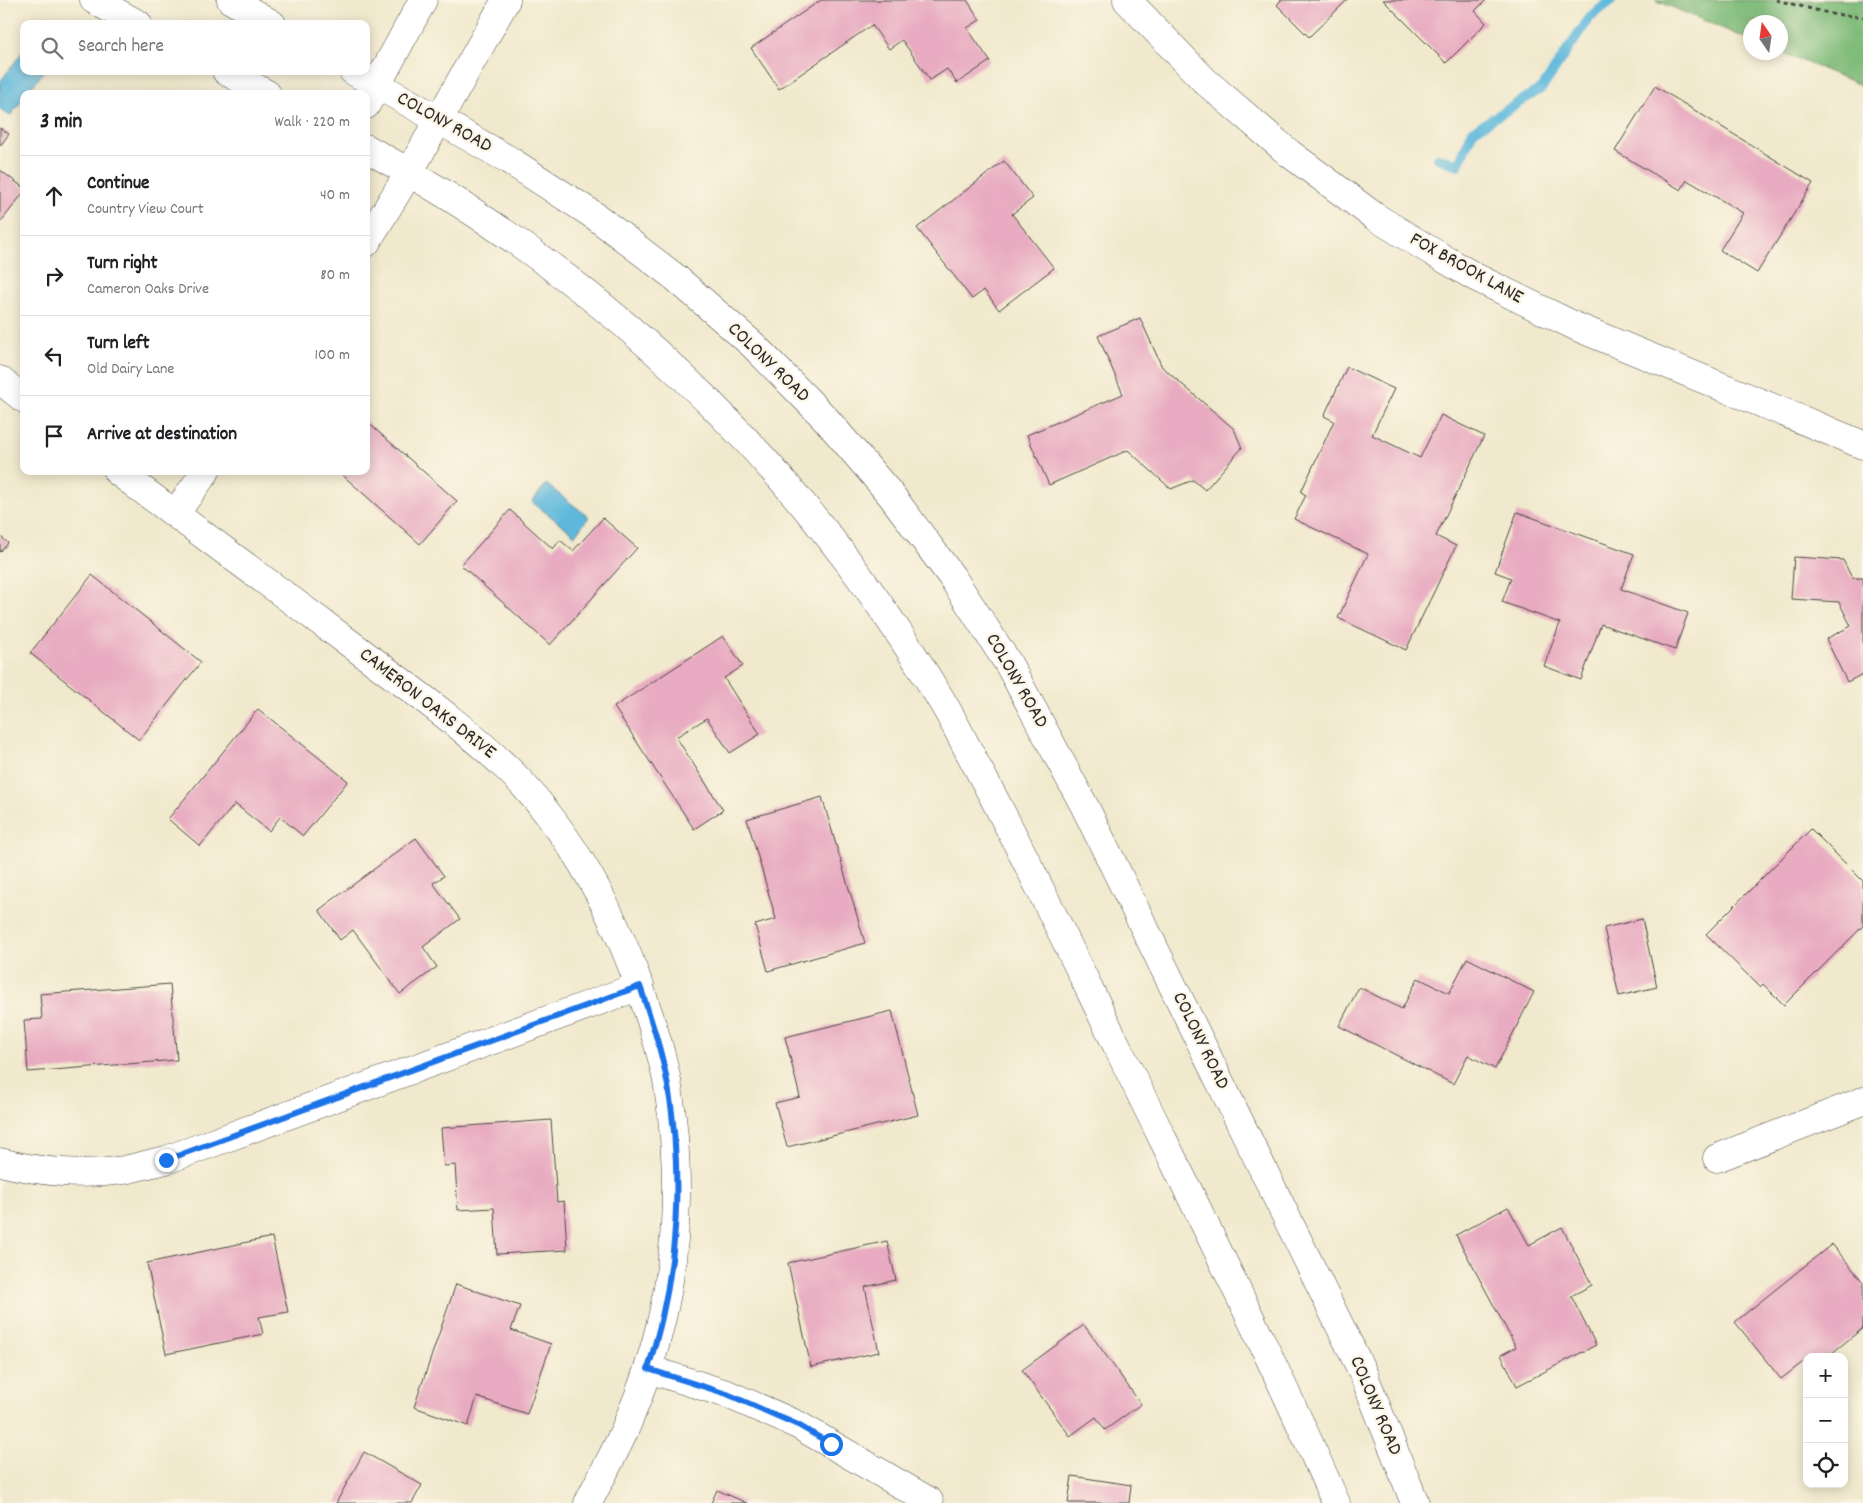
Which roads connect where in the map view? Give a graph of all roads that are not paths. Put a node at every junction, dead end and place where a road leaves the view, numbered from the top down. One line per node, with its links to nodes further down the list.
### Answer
1 (94, 0): 6 (street)
2 (231, 0): 7 (street)
3 (424, 0): 12 (street)
4 (506, 0): 13 (street)
5 (1127, 0): 19 (street, FOX BROOK LANE)
6 (131, 20)
7 (265, 20)
8 (233, 75): 10 (street)
9 (355, 75): 11 (street, COLONY ROAD)
10 (260, 90)
11 (368, 90)
12 (372, 95): 13 (street, COLONY ROAD)
13 (439, 120): 15 (street); 31 (street, COLONY ROAD)
14 (370, 150): 15 (street)
15 (410, 171): 16 (street); 30 (street)
16 (370, 236)
17 (0, 380): 18 (street)
18 (20, 396)
19 (1863, 445)
20 (122, 475): 22 (street, CAMERON OAKS DRIVE)
21 (203, 475): 22 (street)
22 (175, 514): 23 (street, CAMERON OAKS DRIVE)
23 (640, 986): 26 (street); 27 (street, CAMERON OAKS DRIVE)
24 (1863, 1101): 25 (street)
25 (1717, 1158)
26 (0, 1162)
27 (648, 1369): 28 (street); 29 (street, CAMERON OAKS DRIVE)
28 (929, 1501)
29 (588, 1503)
30 (1336, 1503)
31 (1415, 1503)

